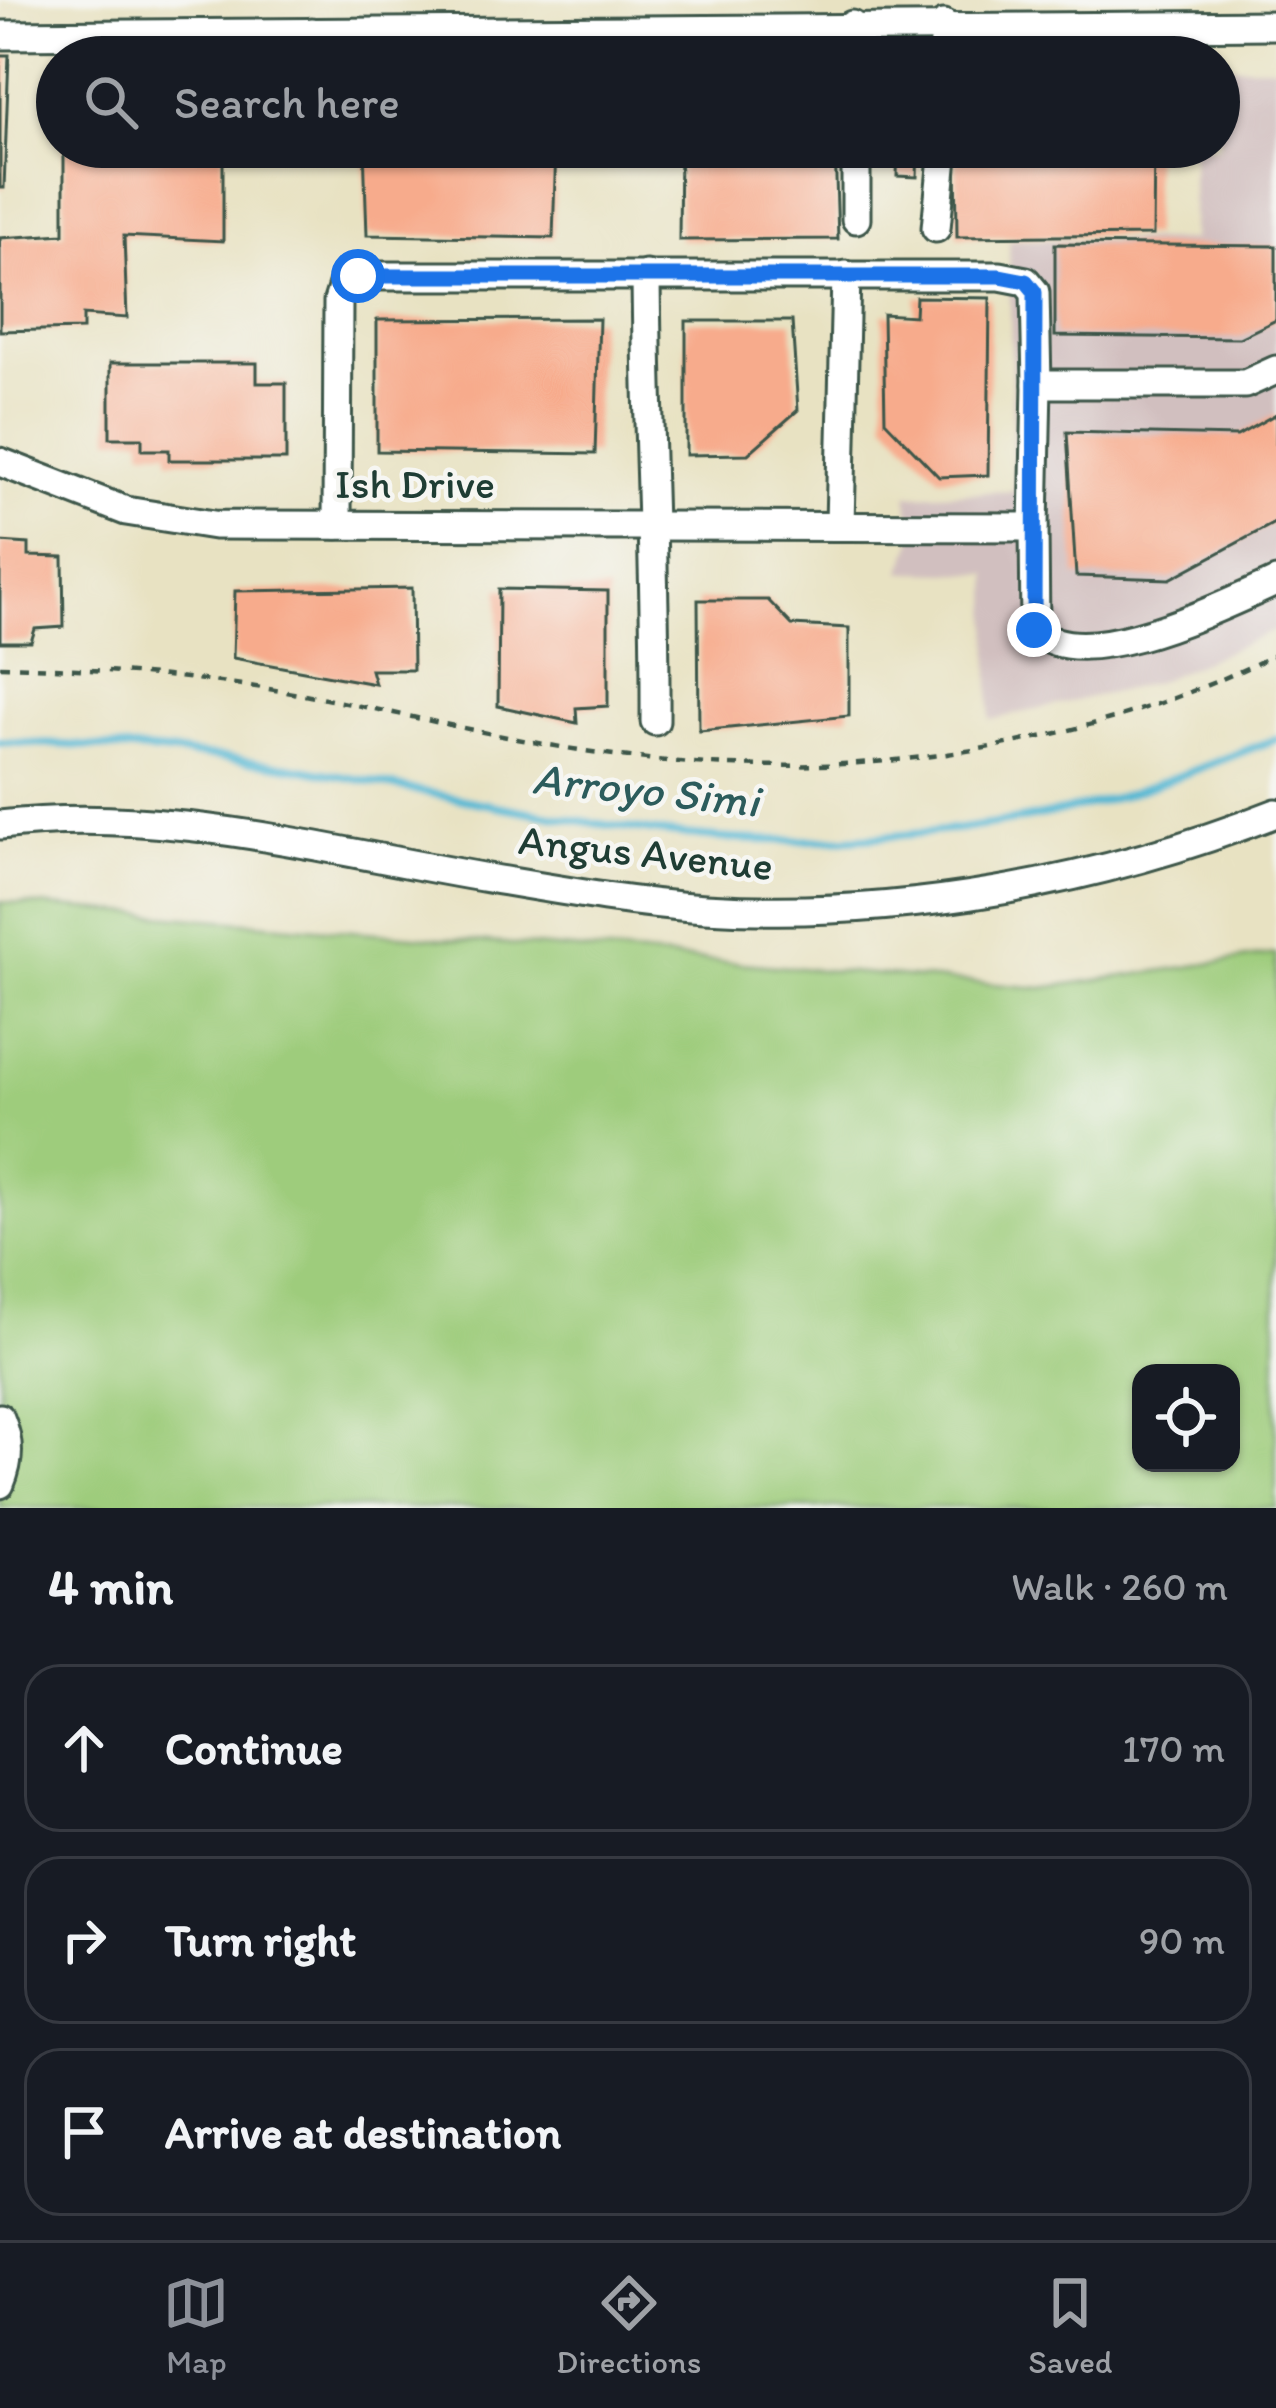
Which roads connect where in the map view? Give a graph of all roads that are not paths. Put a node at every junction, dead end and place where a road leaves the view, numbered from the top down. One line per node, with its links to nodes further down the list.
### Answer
1 (944, 24): 2 (street); 3 (street); 8 (street)
2 (852, 25): 4 (street); 7 (street)
3 (1276, 25)
4 (312, 32): 5 (street); 6 (street)
5 (0, 35)
6 (315, 36)
7 (853, 36)
8 (944, 36)
9 (856, 168): 11 (street)
10 (942, 168): 12 (street)
11 (856, 219)
12 (937, 228)
13 (646, 275): 14 (street); 18 (street); 20 (street)
14 (846, 275): 16 (street); 19 (street)
15 (1276, 370): 16 (street)
16 (1037, 384): 21 (street)
17 (0, 462): 20 (street, Ish Drive)
18 (652, 524): 19 (street, Ish Drive); 20 (street, Ish Drive); 23 (street)
19 (840, 524): 21 (street, Ish Drive)
20 (337, 525)
21 (1034, 527): 22 (street)
22 (1276, 582)
23 (656, 721)
24 (1276, 813): 25 (street, Angus Avenue)
25 (0, 825)
26 (0, 1418): 27 (street)
27 (0, 1484)

